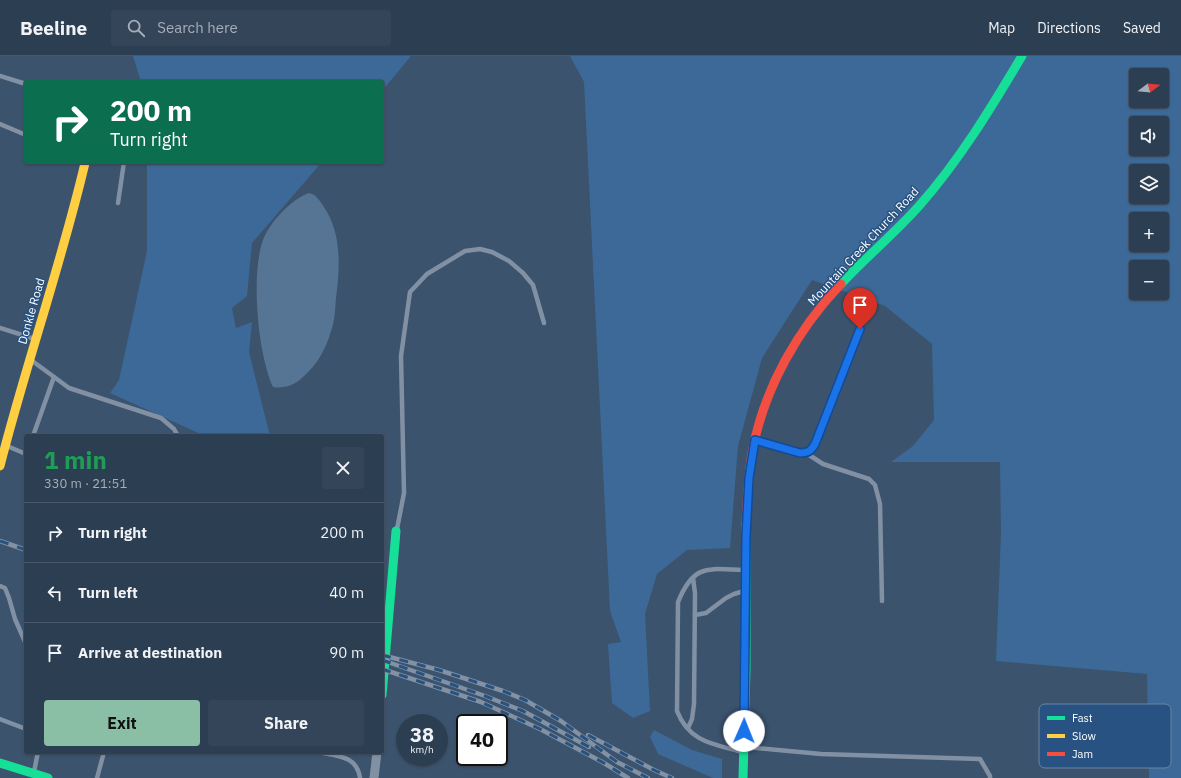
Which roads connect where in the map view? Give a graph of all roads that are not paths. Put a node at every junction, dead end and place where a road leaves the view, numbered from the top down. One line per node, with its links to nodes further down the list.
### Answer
1 (1022, 56): 17 (street, Mountain Creek Church Road)
2 (0, 76): 3 (lane)
3 (24, 83)
4 (0, 124): 5 (lane)
5 (24, 134)
6 (85, 164): 12 (street, Donkle Road)
7 (124, 164): 8 (lane)
8 (118, 204)
9 (544, 323): 22 (lane)
10 (0, 328): 12 (lane)
11 (860, 329): 20 (lane)
12 (36, 339): 13 (street, Donkle Road)
13 (30, 360): 14 (lane); 18 (street, Donkle Road)
14 (54, 377): 15 (lane); 16 (lane)
15 (34, 434)
16 (177, 434)
17 (755, 440): 20 (lane); 23 (street, Mountain Creek Church Road)
18 (5, 445): 19 (lane); 21 (street, Donkle Road)
19 (24, 453)
20 (806, 453): 27 (lane)
21 (0, 466)
22 (396, 531): 30 (street)
23 (746, 570): 24 (lane); 26 (street, Mountain Creek Church Road)
24 (692, 578): 28 (lane); 33 (lane)
25 (0, 586): 29 (lane)
26 (746, 591): 28 (lane); 34 (street, Mountain Creek Church Road)
27 (882, 601)
28 (695, 615): 33 (lane)
29 (24, 639)
30 (384, 663)
31 (0, 719): 32 (lane)
32 (24, 728)
33 (688, 728): 34 (lane)
34 (744, 750): 45 (street, Mountain Creek Church Road); 46 (lane)
35 (38, 754): 40 (lane)
36 (104, 754): 42 (lane)
37 (326, 754): 43 (lane)
38 (376, 754): 44 (street)
39 (0, 763): 40 (street)
40 (33, 773): 41 (street)
41 (48, 778)
42 (98, 778)
43 (360, 778)
44 (374, 778)
45 (743, 778)
46 (990, 778)

